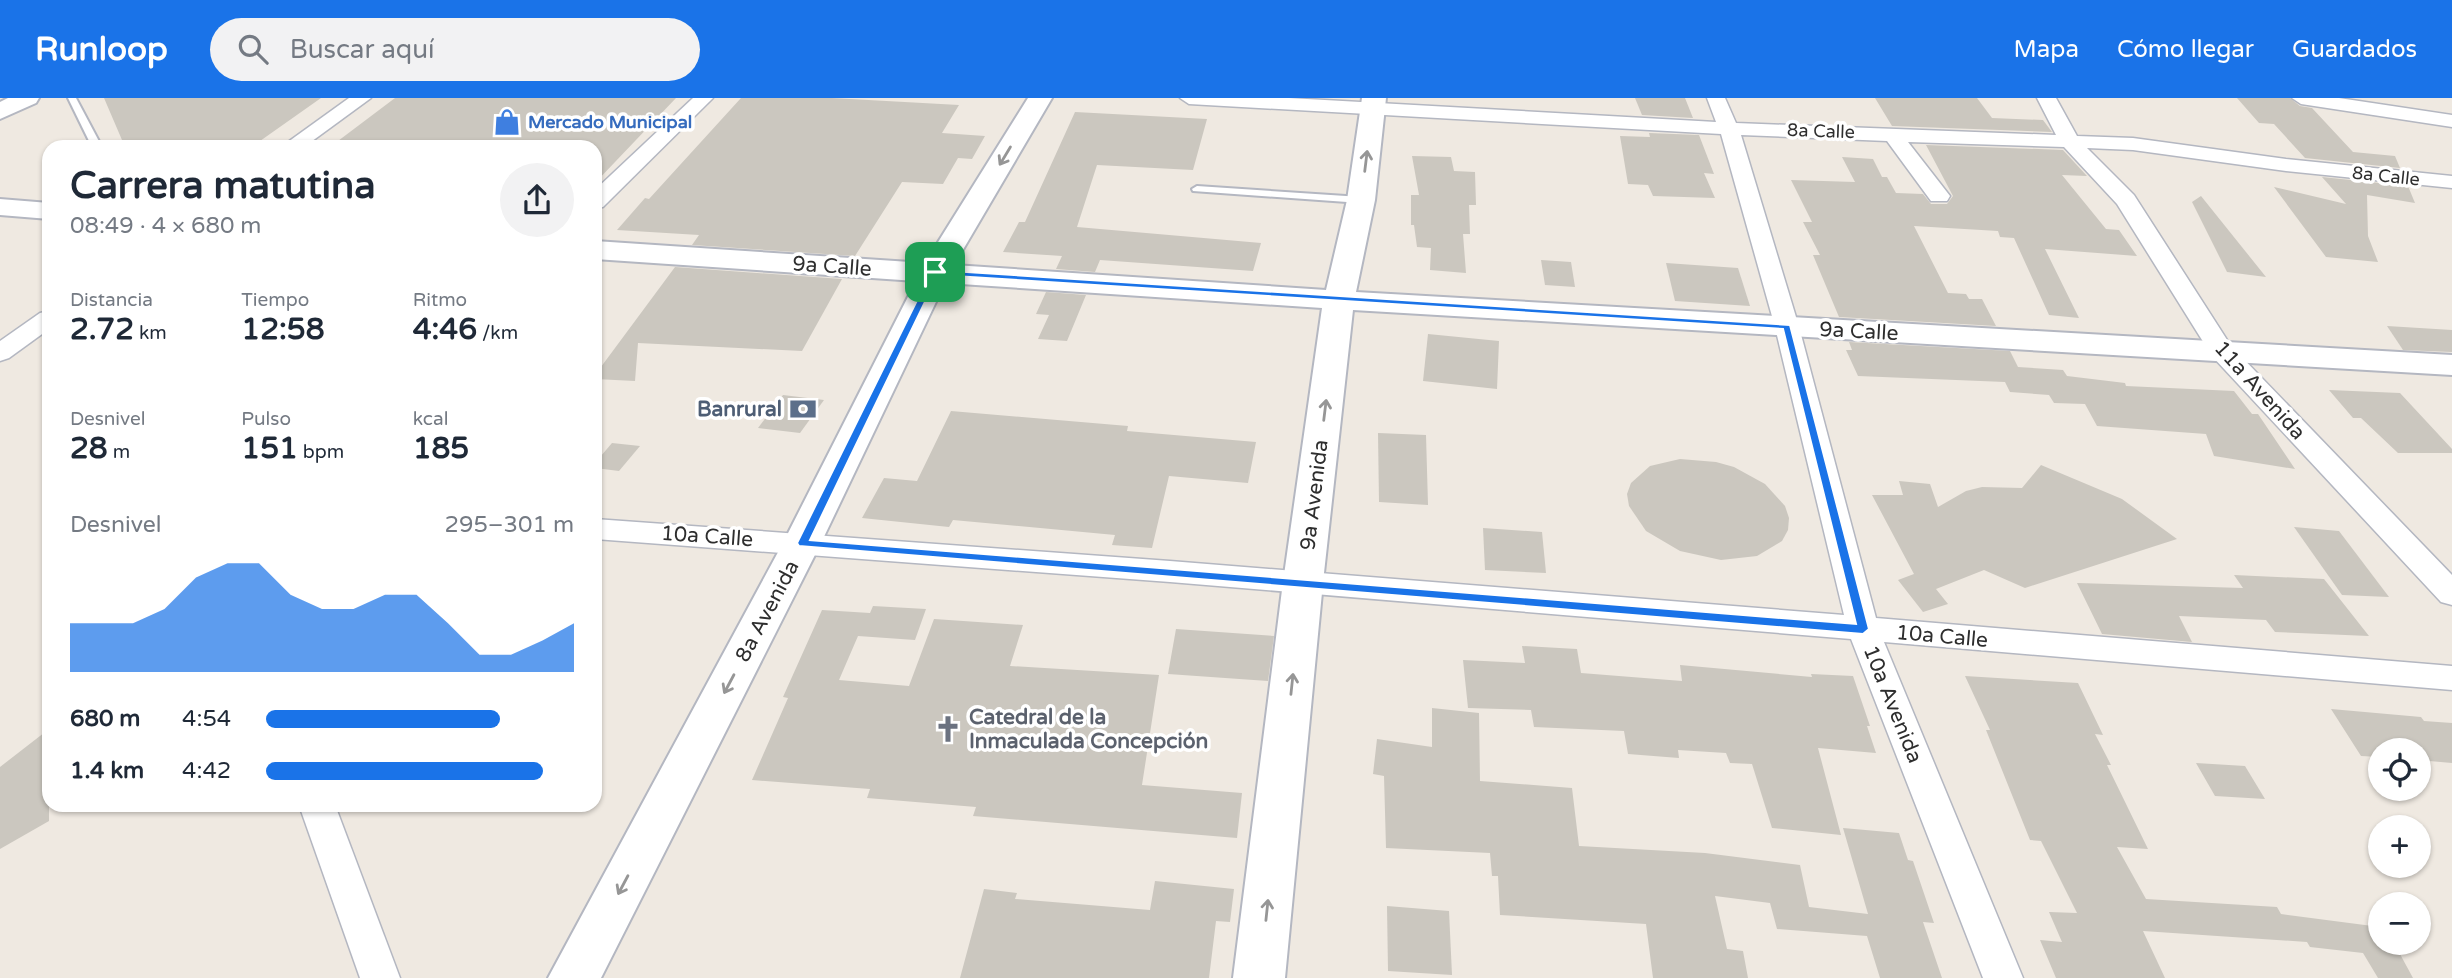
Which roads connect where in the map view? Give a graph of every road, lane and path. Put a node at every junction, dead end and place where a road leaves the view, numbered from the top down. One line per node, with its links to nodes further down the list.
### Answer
1 (27, 98): 11 (street)
2 (72, 98): 15 (lane)
3 (362, 98): 16 (street)
4 (704, 98): 20 (street)
5 (1040, 98): 26 (street, 8a Avenida, one-way to 26)
6 (1189, 98): 10 (street, 8a Calle)
7 (1716, 98): 13 (street, 10a Avenida)
8 (2046, 98): 17 (street, 11a Avenida)
9 (2301, 98): 12 (street)
10 (1374, 103): 13 (street, 8a Calle); 22 (street, 9a Avenida, one-way to 10)
11 (0, 112)
12 (2452, 121)
13 (1729, 128): 14 (street, 8a Calle); 29 (street, 10a Avenida)
14 (1891, 133): 17 (street, 8a Calle); 21 (street)
15 (93, 140)
16 (302, 140)
17 (2069, 141): 18 (street, 8a Calle); 30 (street, 11a Avenida)
18 (2452, 182)
19 (1197, 189): 22 (lane)
20 (602, 195)
21 (1939, 196)
22 (1361, 200): 27 (street, 9a Avenida)
23 (0, 207): 24 (street)
24 (42, 210)
25 (602, 250): 26 (street, 9a Calle)
26 (935, 272): 27 (street, 9a Calle); 34 (street, 8a Avenida)
27 (1339, 300): 29 (street, 9a Calle); 35 (street, 9a Avenida, one-way to 27)
28 (42, 323): 31 (street)
29 (1787, 327): 30 (street, 9a Calle); 37 (street, 10a Avenida)
30 (2221, 351): 32 (street, 9a Calle); 36 (street, 11a Avenida)
31 (0, 353)
32 (2452, 365)
33 (602, 529): 34 (street, 10a Calle)
34 (803, 543): 35 (street, 10a Calle); 41 (street, 8a Avenida, one-way to 41)
35 (1303, 582): 37 (street, 10a Calle); 42 (street, 9a Avenida, one-way to 35)
36 (2452, 594)
37 (1863, 629): 38 (street, 10a Calle); 43 (street, 10a Avenida)
38 (2452, 678)
39 (320, 812): 40 (street)
40 (380, 978)
41 (574, 978)
42 (1259, 978)
43 (2003, 978)

